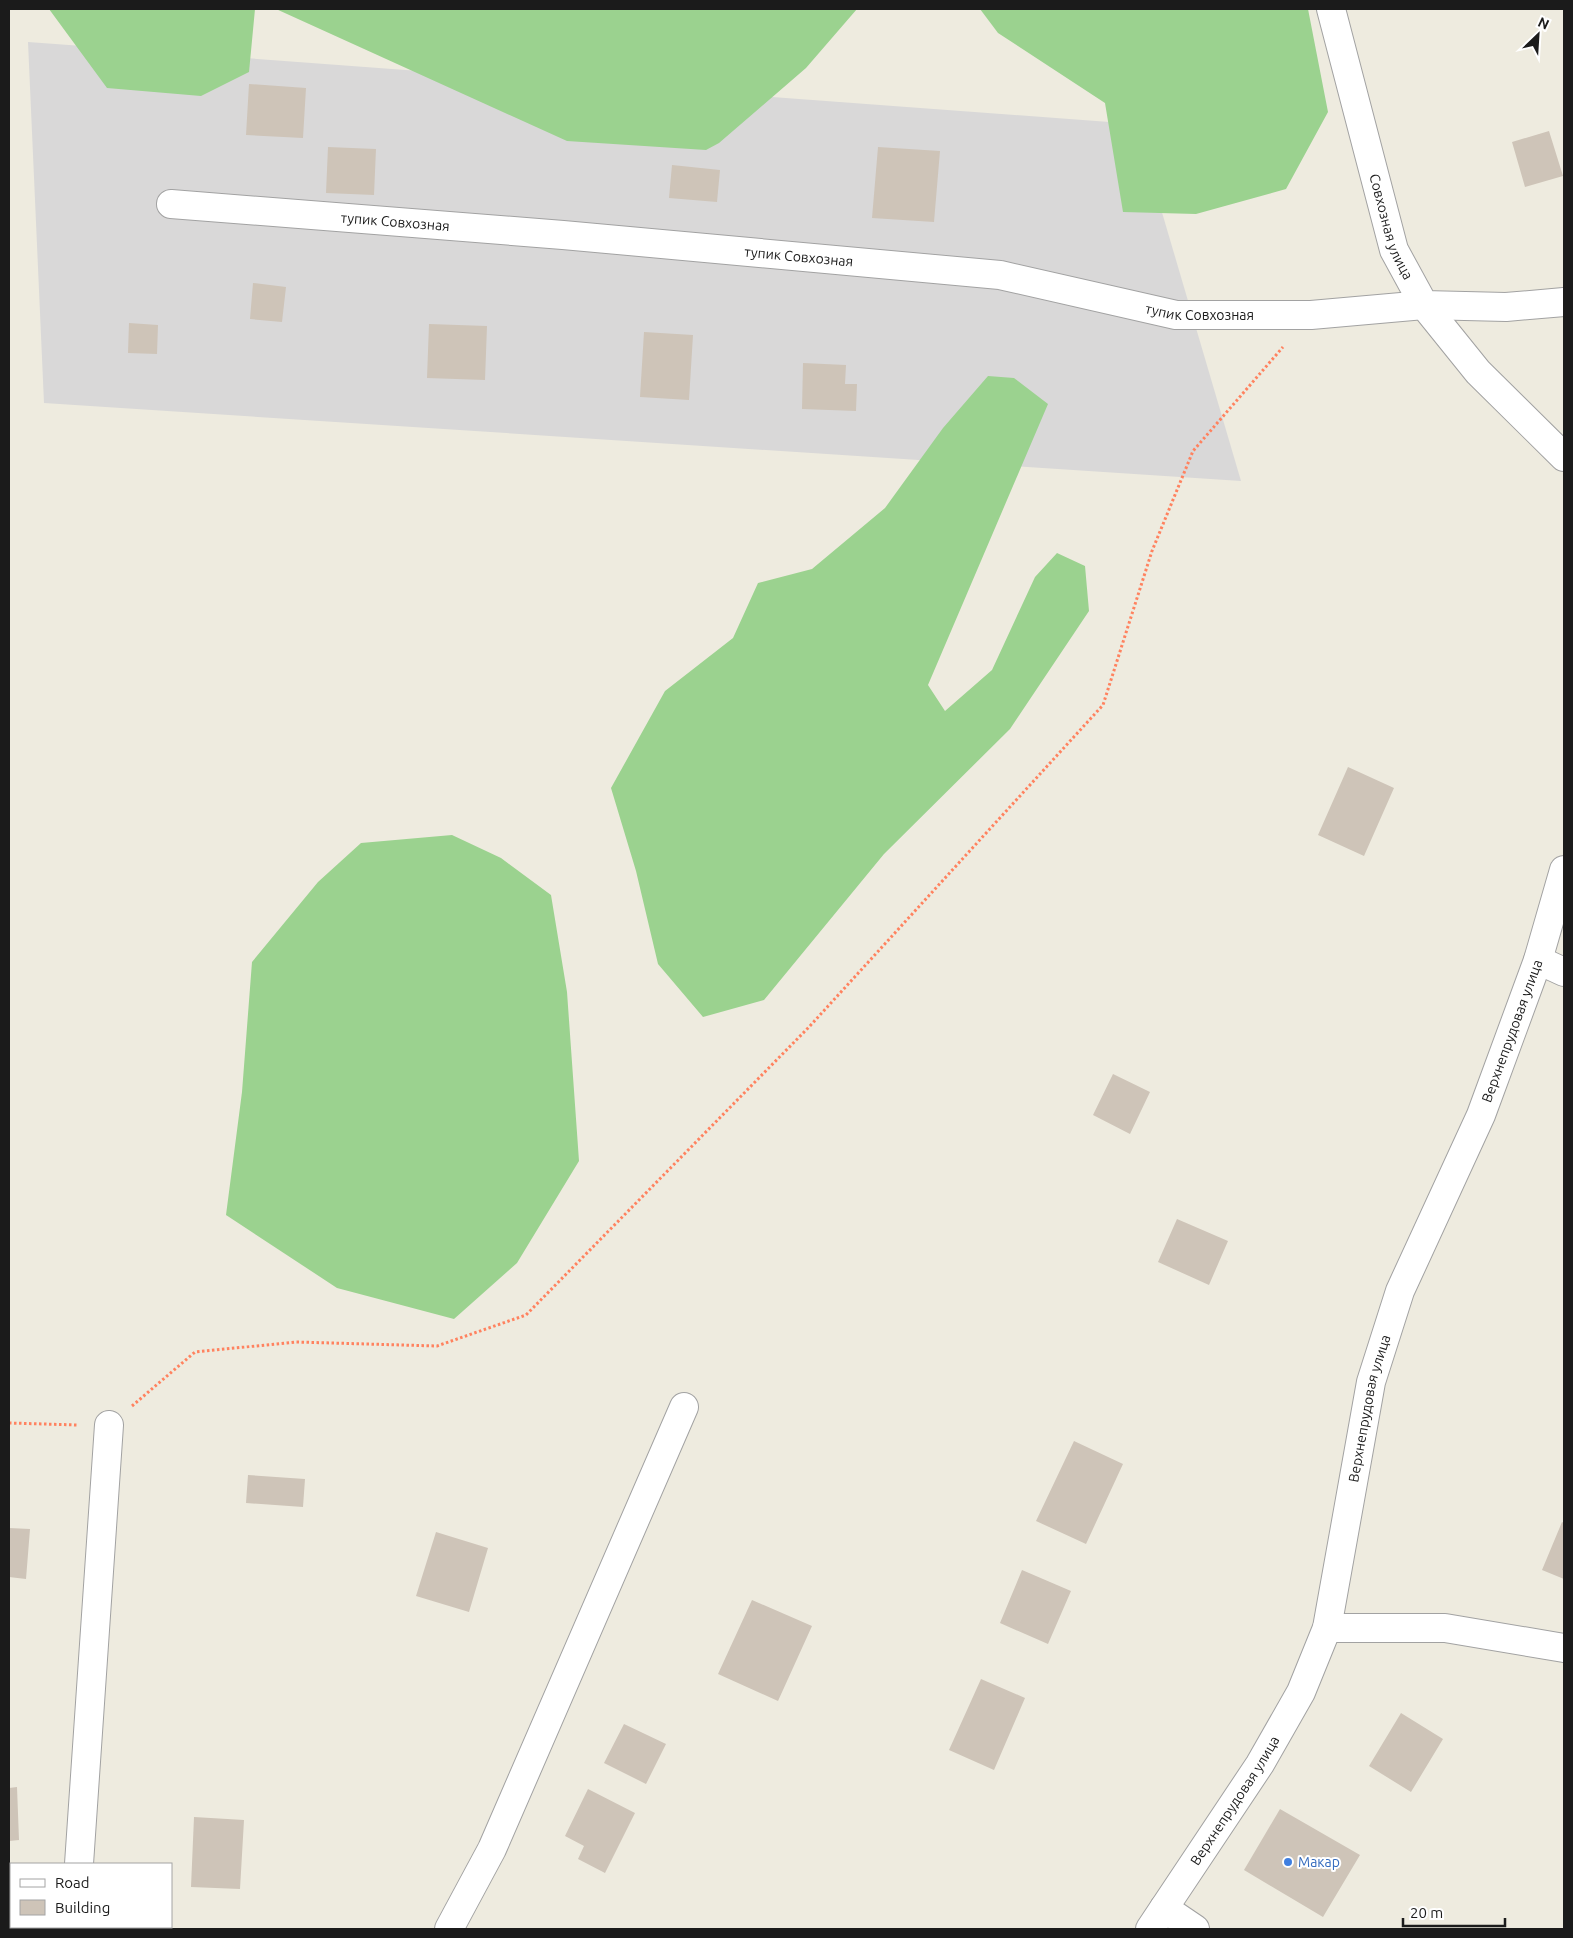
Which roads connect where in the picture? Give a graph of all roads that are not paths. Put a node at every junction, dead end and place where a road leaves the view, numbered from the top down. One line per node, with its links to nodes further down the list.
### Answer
1 (1331, 9): 4 (street, Совхозная улица)
2 (171, 204): 4 (street, тупик Совхозная)
3 (1564, 302): 4 (street)
4 (1424, 305): 5 (street, Совхозная улица)
5 (1564, 458)
6 (1564, 870): 7 (street, Верхнепрудовая улица)
7 (1538, 960): 8 (street); 11 (street, Верхнепрудовая улица)
8 (1564, 972)
9 (684, 1407): 15 (street)
10 (109, 1426): 13 (street)
11 (1327, 1628): 12 (street); 14 (street, Верхнепрудовая улица)
12 (1564, 1648)
13 (79, 1863)
14 (1157, 1919): 16 (street)
15 (449, 1929)
16 (1195, 1929)

